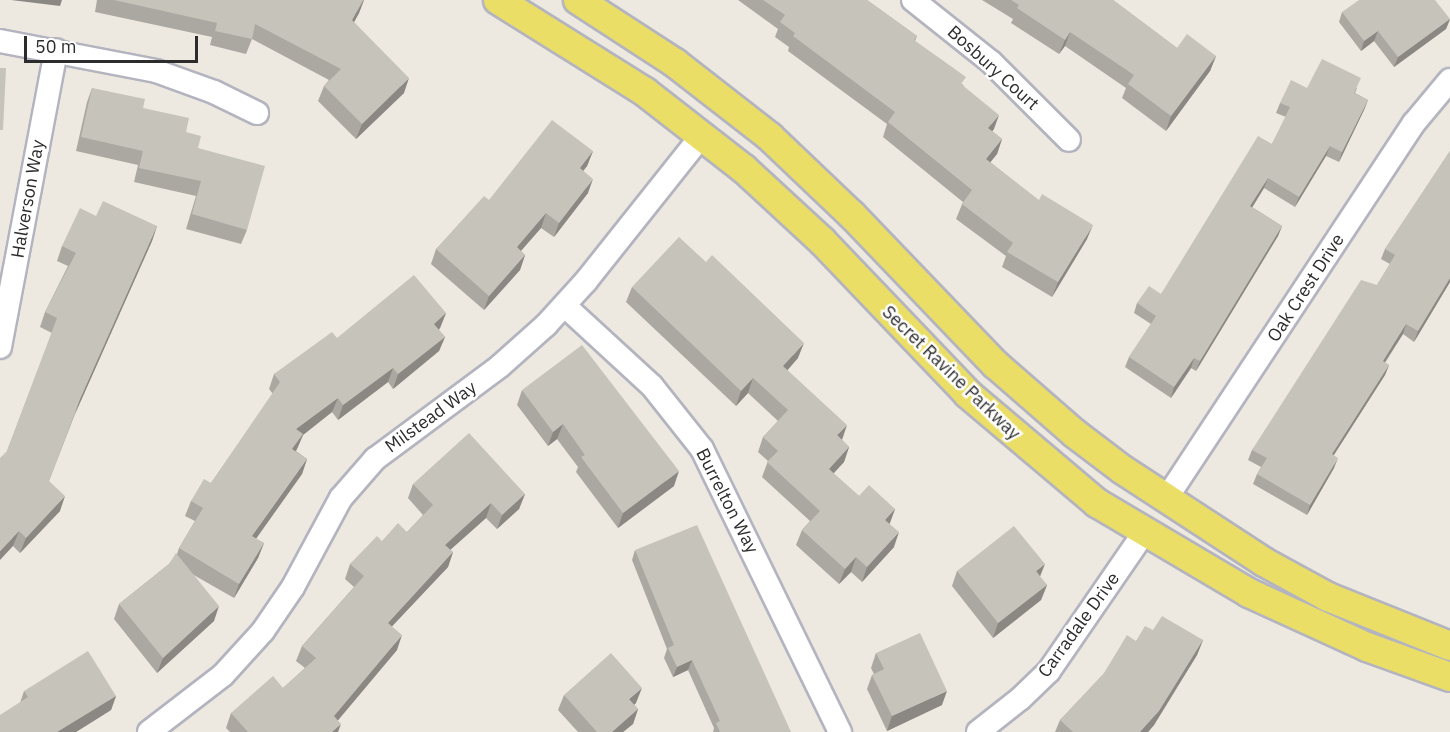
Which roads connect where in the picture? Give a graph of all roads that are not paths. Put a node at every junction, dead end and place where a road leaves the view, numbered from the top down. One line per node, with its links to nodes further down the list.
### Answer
1 (498, 0): 9 (main road, Secret Ravine Parkway)
2 (578, 0): 7 (main road, Secret Ravine Parkway)
3 (913, 0): 10 (street, Bosbury Court)
4 (0, 41): 5 (street)
5 (56, 50): 8 (street); 12 (street, Halverson Way)
6 (1450, 80): 13 (street, Oak Crest Drive)
7 (728, 103): 9 (main road); 13 (main road, Secret Ravine Parkway)
8 (256, 113)
9 (702, 135): 11 (street, Milstead Way); 14 (main road, Secret Ravine Parkway)
10 (1069, 140)
11 (566, 306): 17 (street, Milstead Way); 18 (street, Burrelton Way)
12 (0, 347)
13 (1166, 499): 15 (main road, Secret Ravine Parkway)
14 (1144, 533): 16 (main road, Secret Ravine Parkway); 19 (street, Carradale Drive)
15 (1450, 646)
16 (1450, 677)
17 (148, 732)
18 (840, 732)
19 (978, 732)

